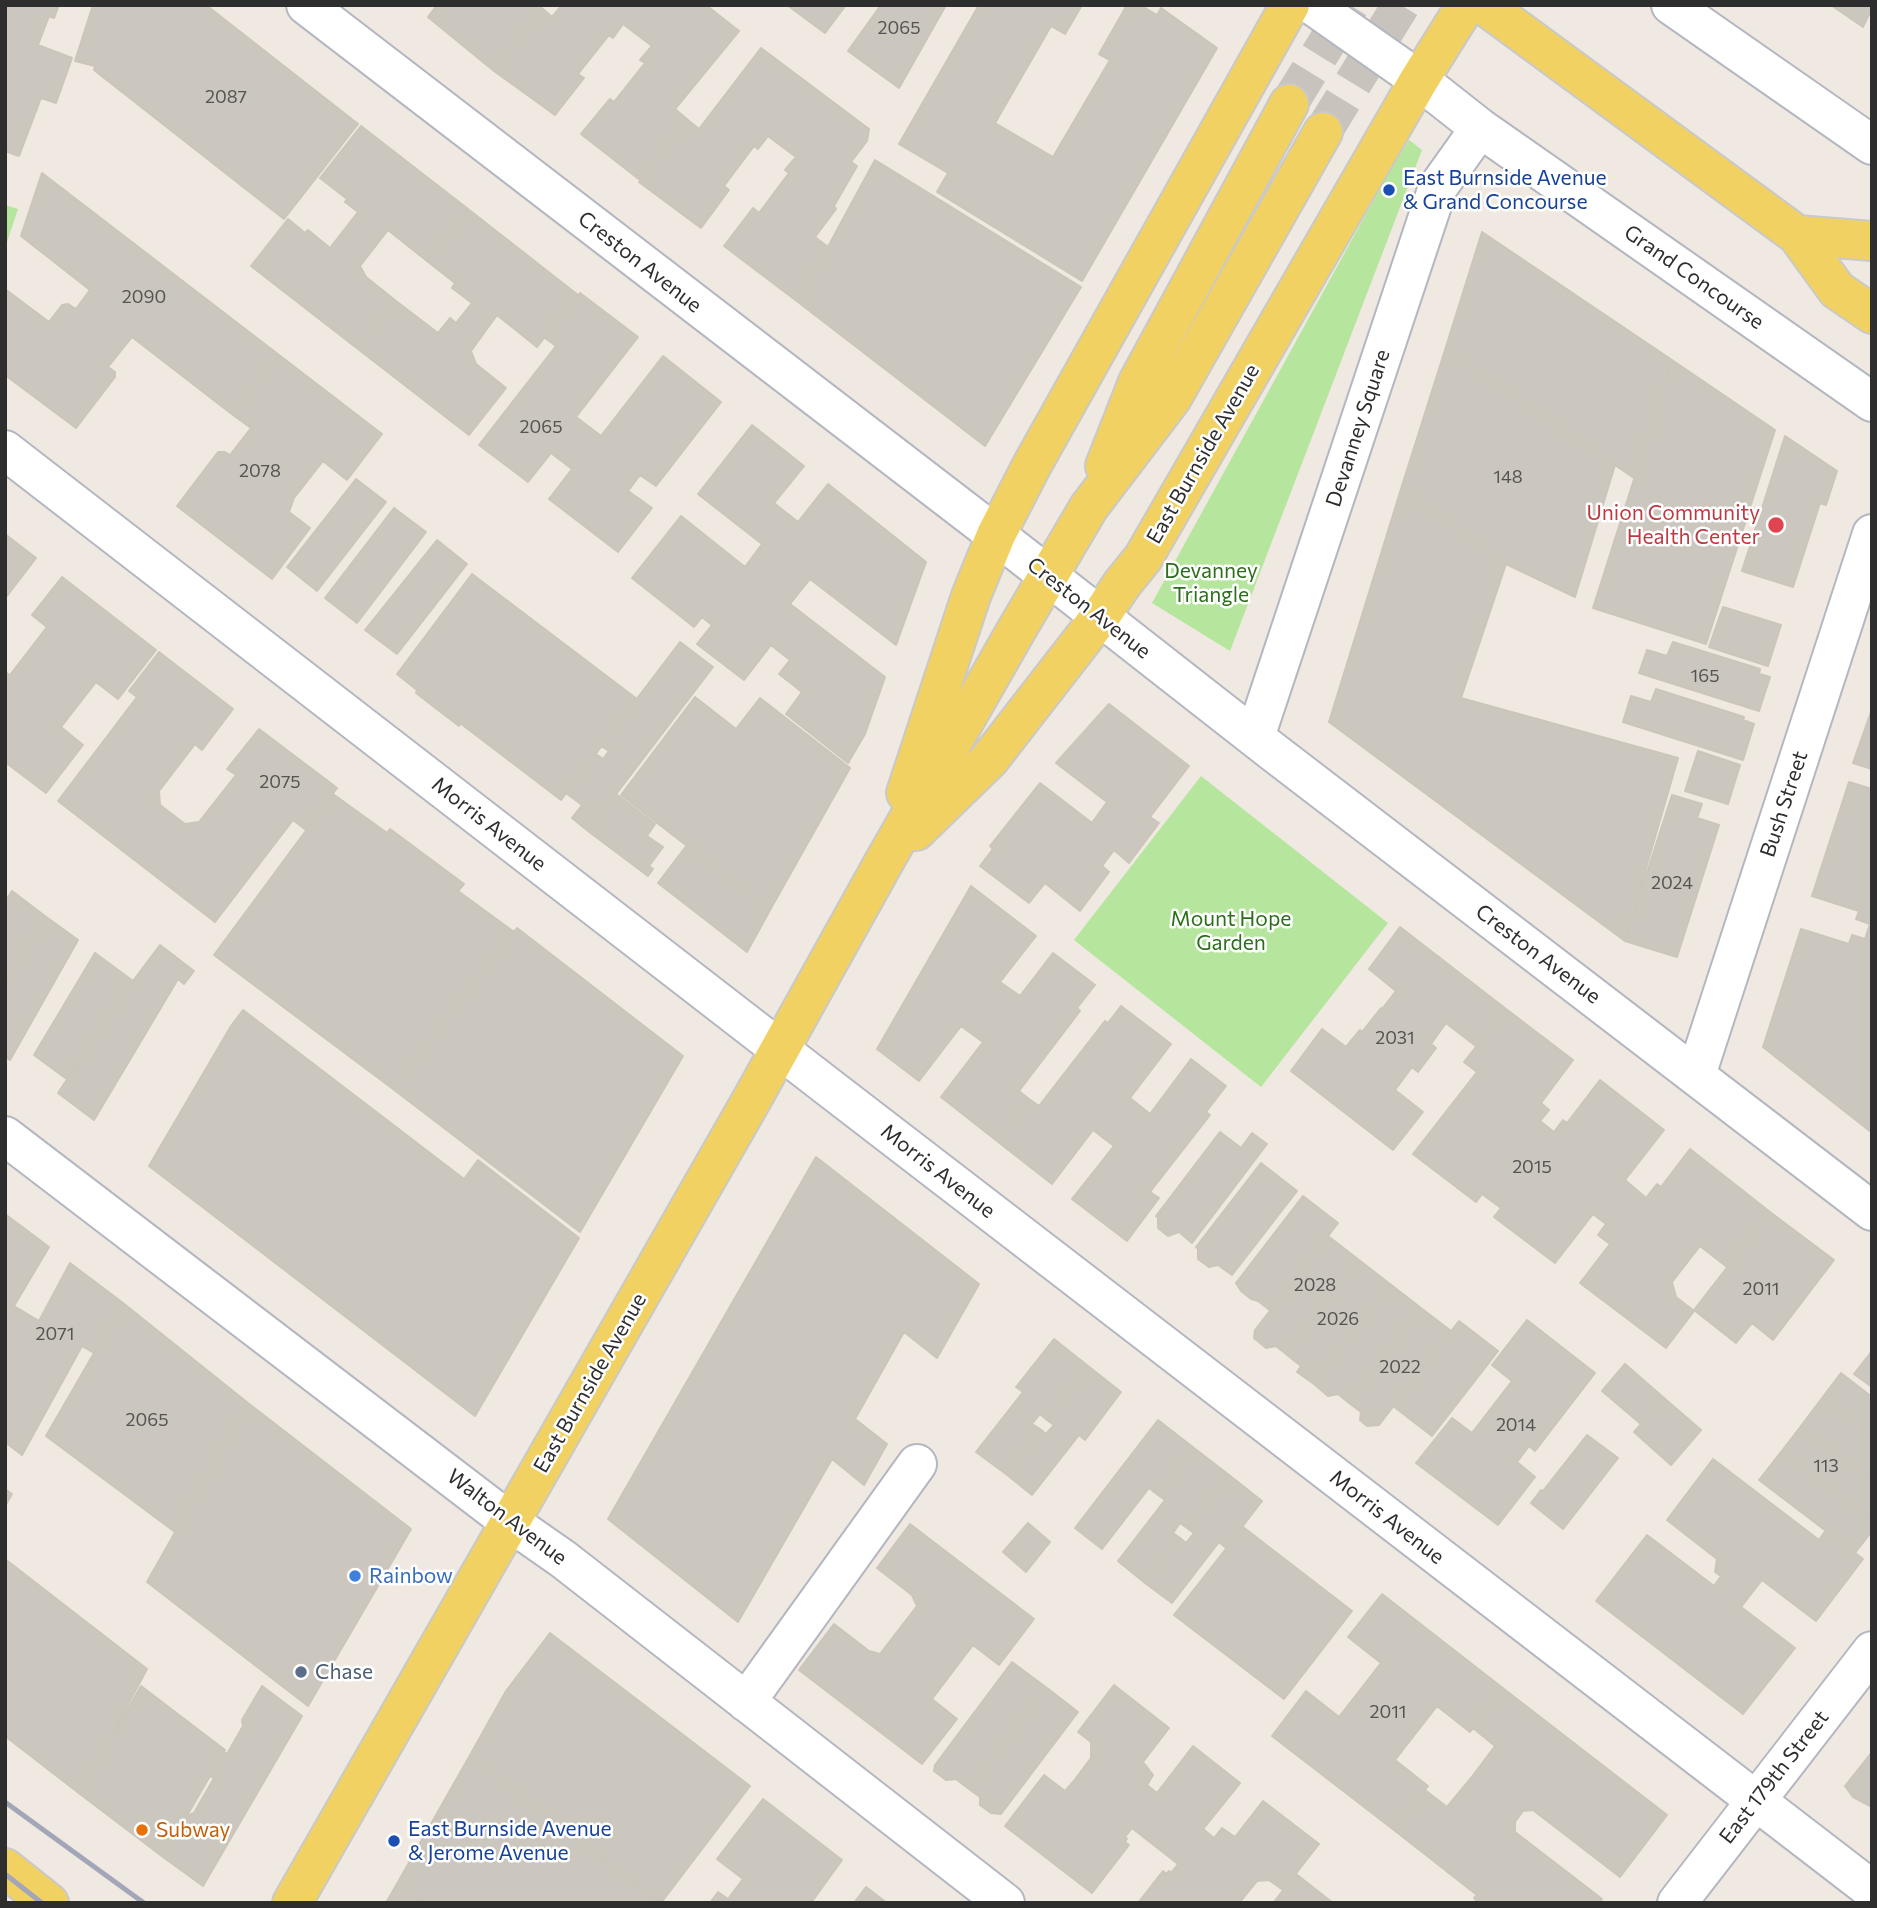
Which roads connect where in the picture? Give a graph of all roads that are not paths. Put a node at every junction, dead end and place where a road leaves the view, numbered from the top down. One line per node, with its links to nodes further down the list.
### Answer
1 (306, 5): 19 (street, Creston Avenue)
2 (1290, 5): 19 (main road, East Burnside Avenue)
3 (1312, 5): 7 (street, Grand Concourse)
4 (1466, 5): 7 (main road, East Burnside Avenue)
5 (1484, 5): 12 (main road)
6 (1671, 5): 11 (street)
7 (1419, 80): 9 (street, Grand Concourse); 21 (main road, East Burnside Avenue)
8 (1289, 104): 17 (main road, East Burnside Avenue)
9 (1480, 128): 15 (street, Grand Concourse); 22 (street, Devanney Square)
10 (1322, 132): 17 (main road, East Burnside Avenue)
11 (1872, 145)
12 (1797, 235): 13 (main road); 14 (main road)
13 (1869, 243)
14 (1872, 314)
15 (1872, 402)
16 (5, 450): 24 (street, Morris Avenue)
17 (1089, 507): 20 (main road, East Burnside Avenue)
18 (1872, 534): 25 (street, Bush Street)
19 (996, 535): 20 (street, Creston Avenue); 23 (main road, East Burnside Avenue)
20 (1048, 576): 21 (street, Creston Avenue); 23 (main road, East Burnside Avenue)
21 (1100, 617): 22 (street, Creston Avenue); 23 (main road, East Burnside Avenue)
22 (1255, 737): 25 (street, Creston Avenue)
23 (884, 862): 24 (main road, East Burnside Avenue)
24 (780, 1050): 29 (main road, East Burnside Avenue); 32 (street, Morris Avenue)
25 (1696, 1075): 27 (street, Creston Avenue)
26 (5, 1136): 29 (street, Walton Avenue)
27 (1872, 1210)
28 (917, 1464): 31 (street)
29 (510, 1522): 31 (street, Walton Avenue); 34 (main road, East Burnside Avenue)
30 (1872, 1651): 32 (street, East 179th Street)
31 (746, 1702): 35 (street, Walton Avenue)
32 (1755, 1801): 33 (street, Morris Avenue); 36 (street, East 179th Street)
33 (1872, 1891)
34 (292, 1903)
35 (1005, 1903)
36 (1677, 1903)

